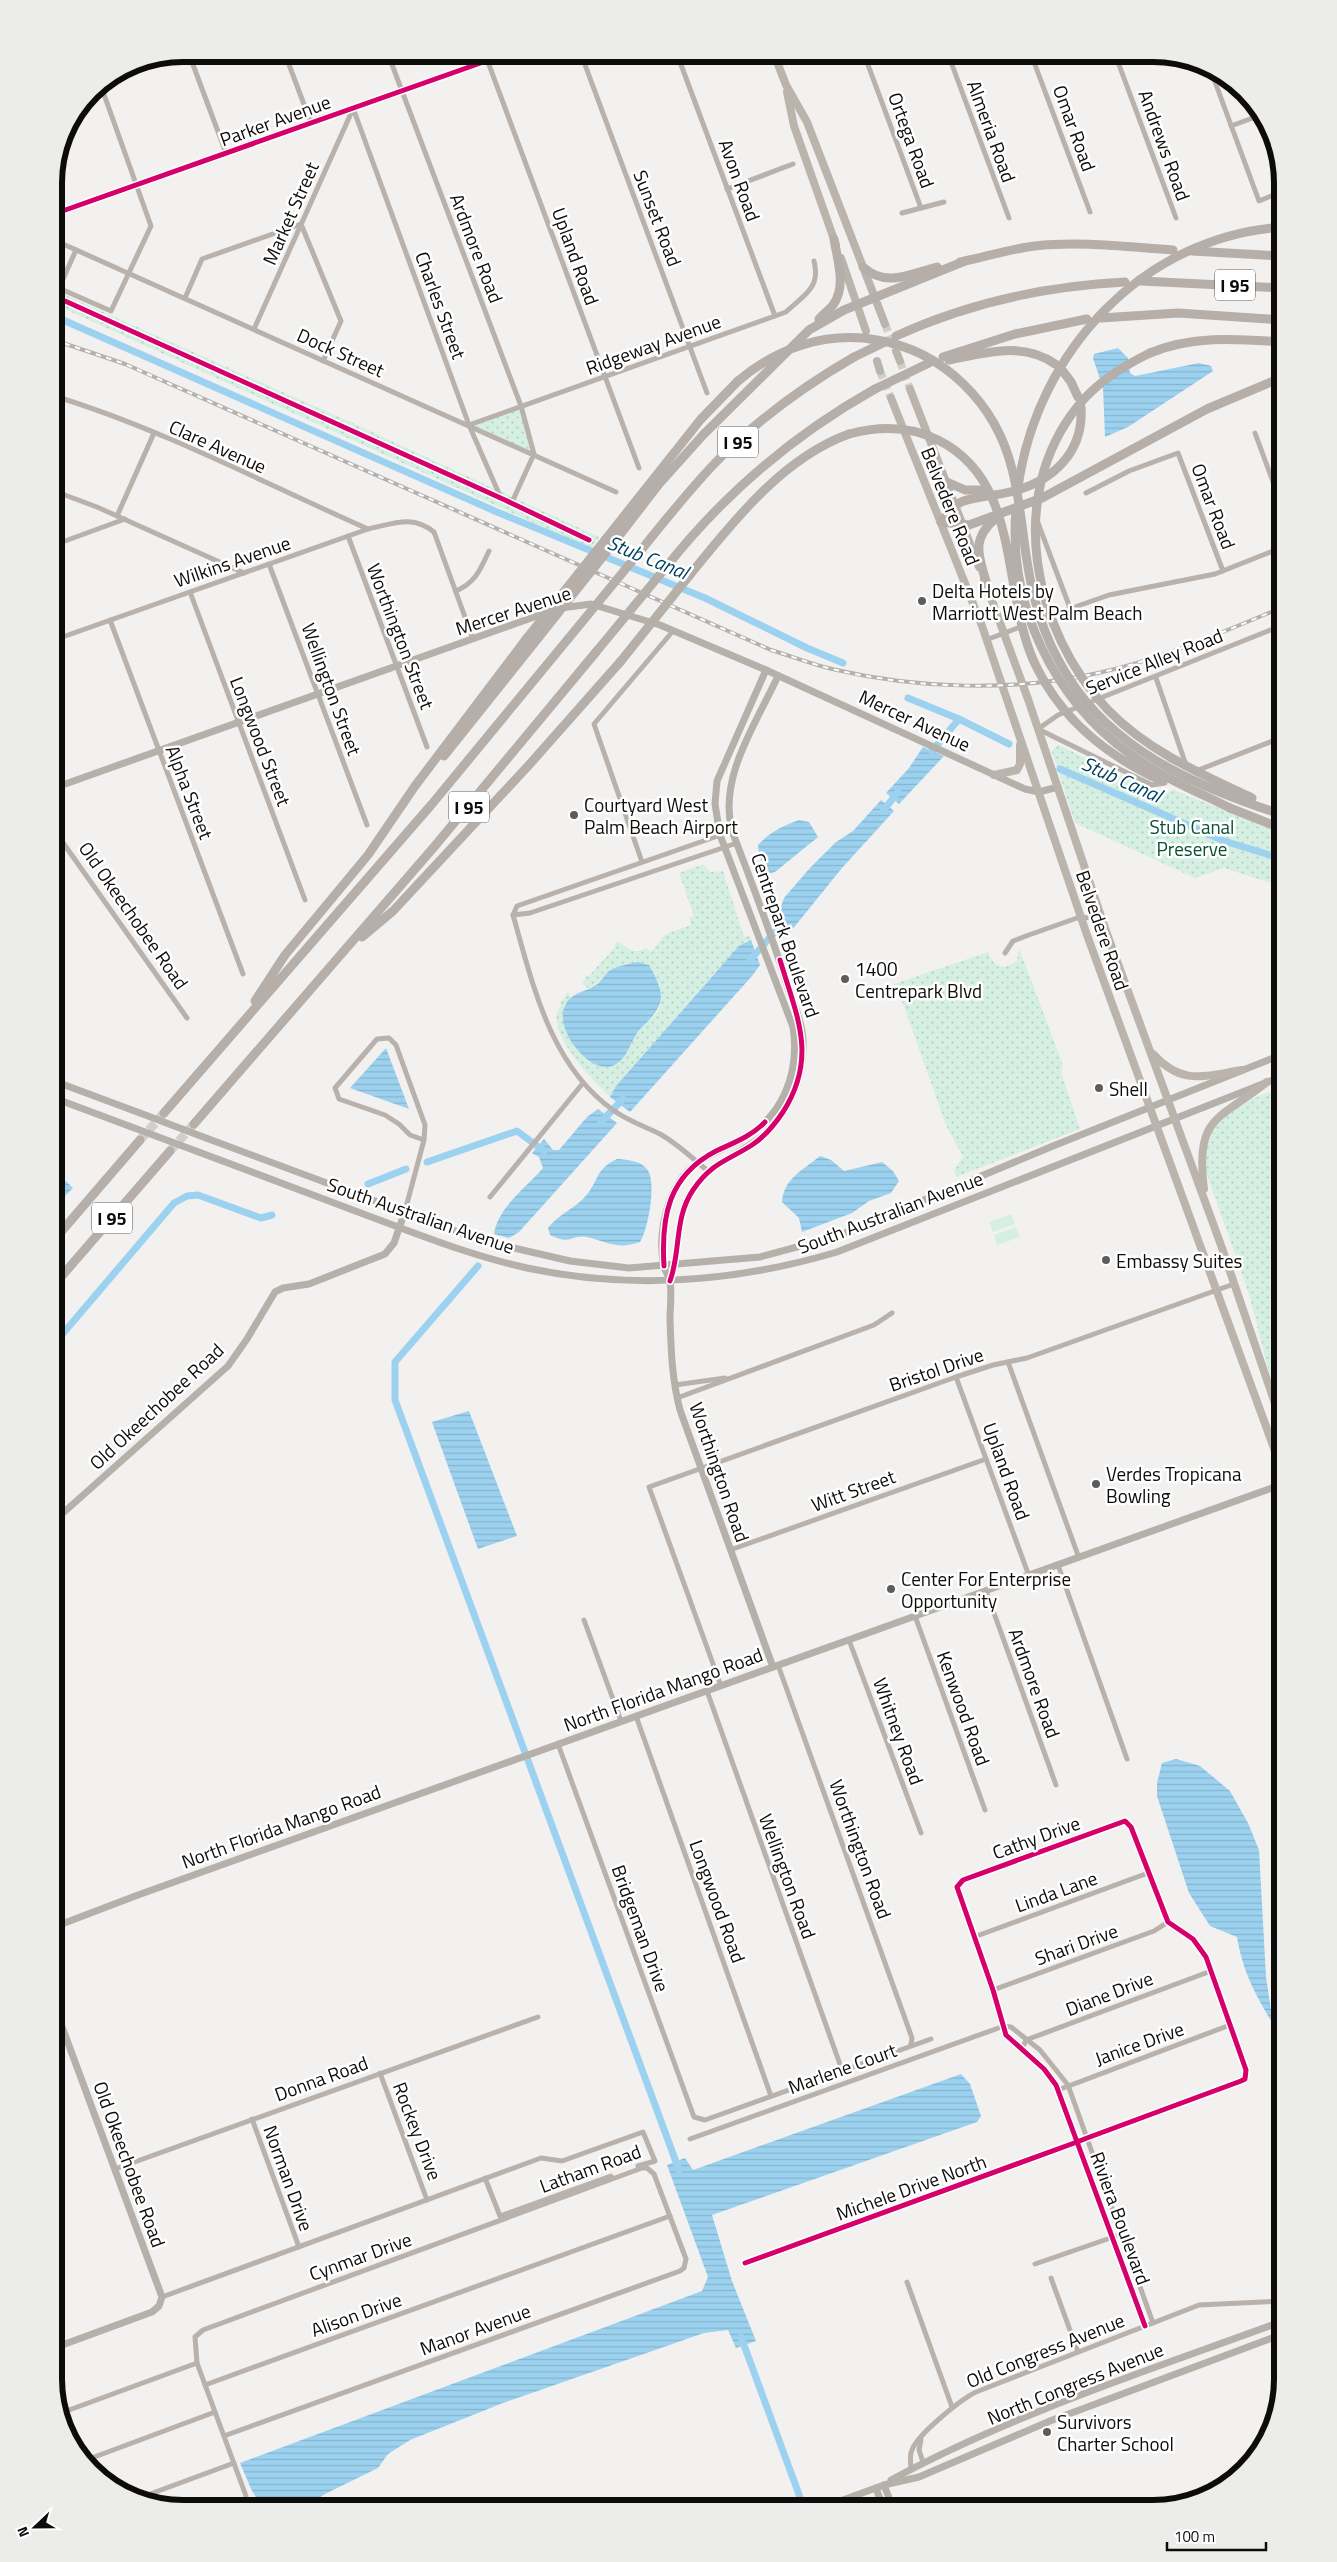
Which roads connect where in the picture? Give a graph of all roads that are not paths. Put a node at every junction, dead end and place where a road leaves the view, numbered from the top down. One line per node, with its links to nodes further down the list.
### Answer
1 (191, 63): 21 (street)
2 (288, 63): 19 (street)
3 (391, 63): 15 (street, Ardmore Road)
4 (471, 63): 15 (street, Parker Avenue)
5 (488, 63): 71 (street, Upland Road)
6 (583, 63): 64 (street, Sunset Road)
7 (680, 63): 24 (street, Avon Road)
8 (777, 63): 14 (main road)
9 (867, 63): 27 (street, Ortega Road)
10 (951, 63): 31 (street, Almeria Road)
11 (1035, 63): 29 (street, Omar Road)
12 (1118, 63): 32 (street, Andrews Road)
13 (1214, 79): 20 (street)
14 (786, 85): 35 (main road); 43 (main road)
15 (401, 91): 17 (street, Parker Avenue); 78 (street, Ardmore Road)
16 (104, 93): 23 (street)
17 (353, 108): 19 (street, Parker Avenue); 33 (street, Market Street); 80 (street, Charles Street)
18 (1254, 117): 20 (street)
19 (311, 123): 21 (street, Parker Avenue)
20 (1231, 126): 25 (street)
21 (226, 153): 23 (street, Parker Avenue)
22 (793, 164): 24 (street)
23 (136, 185): 28 (street, Parker Avenue); 44 (street)
24 (727, 189): 53 (street, Avon Road)
25 (1274, 195)
26 (944, 202): 27 (street)
27 (921, 208): 30 (street)
28 (63, 211)
29 (1090, 212)
30 (902, 213)
31 (1009, 218)
32 (1176, 218)
33 (301, 224): 51 (street); 58 (street, Market Street); 66 (street)
34 (1274, 228): 134 (highway, bridge)
35 (834, 239): 52 (main road); 59 (highway)
36 (63, 244): 37 (street, Dock Street)
37 (76, 250): 44 (street, Dock Street); 45 (street)
38 (1173, 250): 42 (highway)
39 (1192, 251): 40 (highway)
40 (1274, 256)
41 (814, 261): 53 (street, Ridgeway Avenue)
42 (965, 261): 43 (highway); 50 (highway)
43 (863, 266): 50 (main road)
44 (129, 274): 49 (street); 51 (street, Dock Street)
45 (63, 275)
46 (1125, 282): 61 (highway)
47 (1141, 282): 48 (highway, I 95)
48 (1274, 288)
49 (63, 290)
50 (875, 297): 52 (highway); 57 (main road)
51 (185, 298): 58 (street, Dock Street)
52 (857, 305): 59 (highway); 60 (main road)
53 (775, 316): 64 (street, Ridgeway Avenue)
54 (1101, 318): 56 (highway, I 95)
55 (1087, 319): 75 (highway)
56 (1274, 319)
57 (885, 324)
58 (254, 329): 66 (street, Dock Street)
59 (809, 330): 101 (highway)
60 (866, 331)
61 (896, 336)
62 (1274, 342): 135 (highway, bridge)
63 (883, 343): 154 (highway, I 95, bridge)
64 (690, 346): 71 (street, Ridgeway Avenue); 74 (street, Sunset Road)
65 (896, 352): 68 (main road)
66 (323, 360): 80 (street, Dock Street)
67 (877, 361): 70 (main road)
68 (900, 362)
69 (931, 362): 151 (highway, I 95, bridge)
70 (880, 371)
71 (605, 376): 78 (street, Ridgeway Avenue); 84 (street, Upland Road)
72 (1274, 382): 93 (highway)
73 (910, 389): 85 (main road, Belvedere Road)
74 (707, 393)
75 (1078, 397)
76 (891, 398): 95 (main road, Belvedere Road)
77 (63, 399): 81 (street, Clare Avenue)
78 (521, 406): 80 (street, Ridgeway Avenue); 83 (street, Ardmore Road)
79 (1081, 407): 87 (highway)
80 (469, 425): 83 (street, Dock Street); 83 (street, Charles Street)
81 (154, 433): 92 (street); 98 (street, Clare Avenue)
82 (1255, 433): 86 (street)
83 (534, 454): 88 (street, Dock Street)
84 (639, 468)
85 (947, 482): 87 (highway); 91 (main road, Belvedere Road)
86 (1274, 484)
87 (1028, 486): 91 (highway)
88 (616, 492)
89 (1086, 493): 105 (street, Omar Road)
90 (63, 495): 92 (street)
91 (956, 504): 95 (highway); 97 (main road, Belvedere Road)
92 (117, 516): 94 (street)
93 (998, 516): 97 (highway); 107 (highway)
94 (125, 519): 100 (street); 106 (street)
95 (941, 522): 97 (highway); 117 (main road, Belvedere Road)
96 (1038, 523): 110 (street)
97 (963, 525): 107 (main road, Belvedere Road)
98 (368, 529): 99 (street, Wilkins Avenue); 108 (street, Wilkins Avenue)
99 (348, 536): 104 (street, Wilkins Avenue); 118 (street, Worthington Street)
100 (63, 542)
101 (608, 542): 136 (highway, bridge); 137 (highway, bridge); 137 (highway, bridge)
102 (489, 551): 108 (street)
103 (1274, 551): 105 (street)
104 (270, 564): 106 (street, Wilkins Avenue); 122 (street, Wellington Street)
105 (1223, 571): 110 (street)
106 (244, 573): 109 (street, Wilkins Avenue)
107 (987, 585): 114 (main road, Belvedere Road)
108 (456, 591): 116 (street)
109 (190, 592): 111 (street, Wilkins Avenue); 123 (street, Longwood Street)
110 (1070, 608): 114 (street)
111 (110, 620): 115 (street, Wilkins Avenue); 128 (street, Alpha Street)
112 (1274, 629): 121 (street, Service Alley Road)
113 (673, 632): 116 (street, Mercer Avenue); 119 (street, Mercer Avenue); 145 (street)
114 (1004, 633): 117 (street); 124 (main road, Belvedere Road)
115 (63, 637)
116 (473, 639): 118 (street, Mercer Avenue)
117 (986, 640): 125 (main road, Belvedere Road)
118 (396, 666): 122 (street, Mercer Avenue); 127 (street, Worthington Street)
119 (766, 670): 120 (street, Mercer Avenue); 141 (street, Centrepark Boulevard)
120 (778, 676): 130 (street, Mercer Avenue); 140 (street, Centrepark Boulevard)
121 (1156, 678): 124 (street, Service Alley Road); 129 (street)
122 (318, 693): 123 (street, Mercer Avenue); 138 (street, Wellington Street)
123 (238, 721): 128 (street, Mercer Avenue); 146 (street, Longwood Street)
124 (1038, 729): 129 (street); 132 (main road, Belvedere Road)
125 (1020, 738): 130 (main road); 133 (main road, Belvedere Road)
126 (1274, 741): 129 (street)
127 (427, 747)
128 (158, 749): 131 (street, Mercer Avenue); 152 (street, Alpha Street)
129 (1190, 774)
130 (994, 775): 133 (street, Mercer Avenue)
131 (63, 785)
132 (1058, 787): 133 (street); 148 (main road, Belvedere Road)
133 (1038, 792): 149 (main road, Belvedere Road)
134 (1230, 808): 139 (highway); 151 (highway, bridge)
135 (1274, 810)
136 (1274, 812)
137 (395, 816): 154 (highway)
138 (367, 825)
139 (1274, 825)
140 (732, 831): 141 (street); 143 (street, Centrepark Boulevard)
141 (720, 835): 144 (street, Centrepark Boulevard); 145 (street)
142 (63, 842): 153 (street, Old Okeechobee Road)
143 (737, 843): 144 (street); 173 (street, Centrepark Boulevard)
144 (724, 847): 147 (street); 172 (street, Centrepark Boulevard)
145 (642, 862): 147 (street)
146 (305, 900)
147 (513, 915): 160 (street)
148 (1102, 917): 149 (street); 155 (main road, Belvedere Road)
149 (1081, 918): 150 (street); 164 (main road, Belvedere Road)
150 (1005, 953)
151 (338, 958): 167 (highway, I 95)
152 (243, 974)
153 (187, 1018)
154 (239, 1026): 165 (highway, I 95)
155 (1150, 1052): 157 (main road); 162 (main road, Belvedere Road)
156 (1274, 1058): 157 (street, South Australian Avenue)
157 (1242, 1070): 162 (street, South Australian Avenue)
158 (1274, 1079): 159 (street, South Australian Avenue)
159 (1267, 1082): 166 (street, South Australian Avenue); 175 (main road)
160 (584, 1083): 172 (street); 174 (street)
161 (63, 1084): 176 (street, South Australian Avenue, bridge)
162 (1168, 1099): 164 (street, South Australian Avenue); 166 (main road, Belvedere Road)
163 (63, 1101): 177 (street, South Australian Avenue, bridge)
164 (1150, 1107): 168 (main road, Belvedere Road); 179 (street, South Australian Avenue)
165 (164, 1113)
166 (1175, 1118): 168 (street, South Australian Avenue); 175 (main road, Belvedere Road)
167 (194, 1124)
168 (1157, 1125): 182 (street, South Australian Avenue); 184 (main road, Belvedere Road)
169 (140, 1140): 178 (highway, I 95)
170 (424, 1140): 170 (street); 176 (street)
171 (170, 1151): 181 (highway, I 95)
172 (697, 1162): 173 (street); 180 (street, Centrepark Boulevard)
173 (708, 1171): 179 (street, Centrepark Boulevard)
174 (490, 1197)
175 (1206, 1204): 183 (main road, Belvedere Road)
176 (405, 1211): 177 (street, Old Okeechobee Road); 180 (street, South Australian Avenue)
177 (400, 1228): 182 (street, South Australian Avenue); 196 (street, Old Okeechobee Road)
178 (63, 1230)
179 (676, 1265): 180 (street, South Australian Avenue); 182 (street, Centrepark Boulevard)
180 (664, 1266): 182 (street, Centrepark Boulevard)
181 (63, 1275)
182 (670, 1281): 189 (street, Worthington Road)
183 (1234, 1284): 184 (street, Bristol Drive); 191 (main road, Belvedere Road)
184 (1216, 1290): 186 (street, Bristol Drive); 192 (main road, Belvedere Road)
185 (892, 1313): 187 (street)
186 (1008, 1362): 188 (street, Bristol Drive); 198 (street)
187 (730, 1377): 189 (street); 190 (street)
188 (956, 1377): 193 (street, Upland Road); 194 (street, Bristol Drive)
189 (675, 1385): 190 (street, Worthington Road)
190 (677, 1398): 194 (street, Worthington Road)
191 (1274, 1401)
192 (1274, 1448)
193 (986, 1459): 197 (street, Witt Street); 200 (street, Upland Road)
194 (700, 1468): 197 (street, Worthington Road); 206 (street, Bristol Drive)
195 (1274, 1487): 198 (street, North Florida Mango Road)
196 (62, 1514)
197 (730, 1550): 205 (street, Worthington Road)
198 (1079, 1558): 199 (street, North Florida Mango Road)
199 (1058, 1566): 200 (street, North Florida Mango Road); 211 (street)
200 (1029, 1576): 201 (street, North Florida Mango Road)
201 (986, 1591): 202 (street, North Florida Mango Road); 212 (street, Ardmore Road)
202 (914, 1616): 204 (street, North Florida Mango Road); 213 (street, Kenwood Road)
203 (584, 1620): 209 (street)
204 (849, 1640): 205 (street, North Florida Mango Road); 214 (street, Whitney Road)
205 (775, 1666): 206 (street, North Florida Mango Road); 228 (street, Worthington Road)
206 (721, 1686): 207 (street, North Florida Mango Road)
207 (707, 1692): 208 (street, North Florida Mango Road); 230 (street, Wellington Road)
208 (636, 1716): 209 (street, North Florida Mango Road); 234 (street, Longwood Road)
209 (621, 1721): 210 (street, North Florida Mango Road)
210 (558, 1744): 218 (street, North Florida Mango Road); 234 (street, Bridgeman Drive)
211 (1127, 1759)
212 (1056, 1785)
213 (985, 1810)
214 (921, 1833)
215 (1148, 1873): 216 (street, Cathy Drive); 217 (street); 219 (street, Linda Lane)
216 (958, 1883): 219 (street, Riviera Boulevard)
217 (1168, 1922): 220 (street); 221 (street, Shari Drive)
218 (62, 1924)
219 (974, 1937): 221 (street, Riviera Boulevard)
220 (1211, 1970): 223 (street); 227 (street, Diane Drive)
221 (993, 1990): 224 (street, Riviera Boulevard)
222 (538, 2017): 231 (street, Donna Road)
223 (1230, 2025): 232 (street, Janice Drive); 236 (street, Michele Drive North)
224 (1004, 2026): 227 (street, Riviera Boulevard); 229 (street, Riviera Boulevard); 237 (street, Marlene Court)
225 (62, 2027): 239 (street, Old Okeechobee Road)
226 (931, 2039): 228 (street)
227 (1026, 2040): 229 (street); 232 (street, Riviera Boulevard)
228 (911, 2044): 230 (street)
229 (1022, 2049): 233 (street, Riviera Boulevard)
230 (842, 2070): 234 (street)
231 (380, 2073): 235 (street, Donna Road); 241 (street, Rockey Drive)
232 (1068, 2085): 233 (street, Janice Drive); 236 (street, Riviera Boulevard)
233 (1058, 2090): 238 (street, Riviera Boulevard)
234 (771, 2096)
235 (252, 2120): 239 (street, Donna Road); 245 (street, Norman Drive)
236 (1087, 2138): 238 (street, Michele Drive North); 243 (street, Riviera Boulevard)
237 (690, 2139)
238 (1077, 2142): 244 (street, Riviera Boulevard); 246 (street, Michele Drive North)
239 (115, 2168): 250 (street, Old Okeechobee Road)
240 (485, 2178): 240 (street, Latham Road); 241 (street, Latham Road)
241 (427, 2200): 245 (street, Latham Road)
242 (670, 2216): 258 (street, Cynmar Drive); 259 (street, Alison Drive); 263 (street, Manor Avenue)
243 (1122, 2234): 244 (street); 252 (street, Riviera Boulevard)
244 (1111, 2238): 247 (street); 254 (street, Riviera Boulevard)
245 (299, 2247): 250 (street, Latham Road)
246 (745, 2263)
247 (1035, 2264)
248 (1051, 2278): 257 (street)
249 (908, 2282): 260 (street)
250 (162, 2298): 256 (street)
251 (1274, 2301): 252 (street, Old Congress Avenue)
252 (1153, 2323): 254 (street, Old Congress Avenue)
253 (1274, 2324): 266 (street, North Congress Avenue)
254 (1145, 2326): 257 (street, Old Congress Avenue)
255 (1274, 2337): 269 (street, North Congress Avenue)
256 (62, 2345)
257 (1078, 2352): 260 (street, Old Congress Avenue)
258 (197, 2363): 259 (street); 261 (street)
259 (205, 2385): 262 (street)
260 (952, 2407): 264 (street, Old Congress Avenue)
261 (67, 2411)
262 (215, 2412): 263 (street); 265 (street)
263 (224, 2436): 267 (street)
264 (921, 2440): 266 (street); 268 (street, Old Congress Avenue)
265 (93, 2458)
266 (923, 2462): 268 (street, North Congress Avenue)
267 (234, 2464): 271 (street); 272 (street)
268 (911, 2469): 269 (street, North Congress Avenue)
269 (884, 2484): 270 (street, North Congress Avenue); 275 (street)
270 (876, 2488): 273 (street, North Congress Avenue); 274 (street)
271 (150, 2494)
272 (246, 2499)
273 (843, 2500)
274 (881, 2500)
275 (890, 2500)

